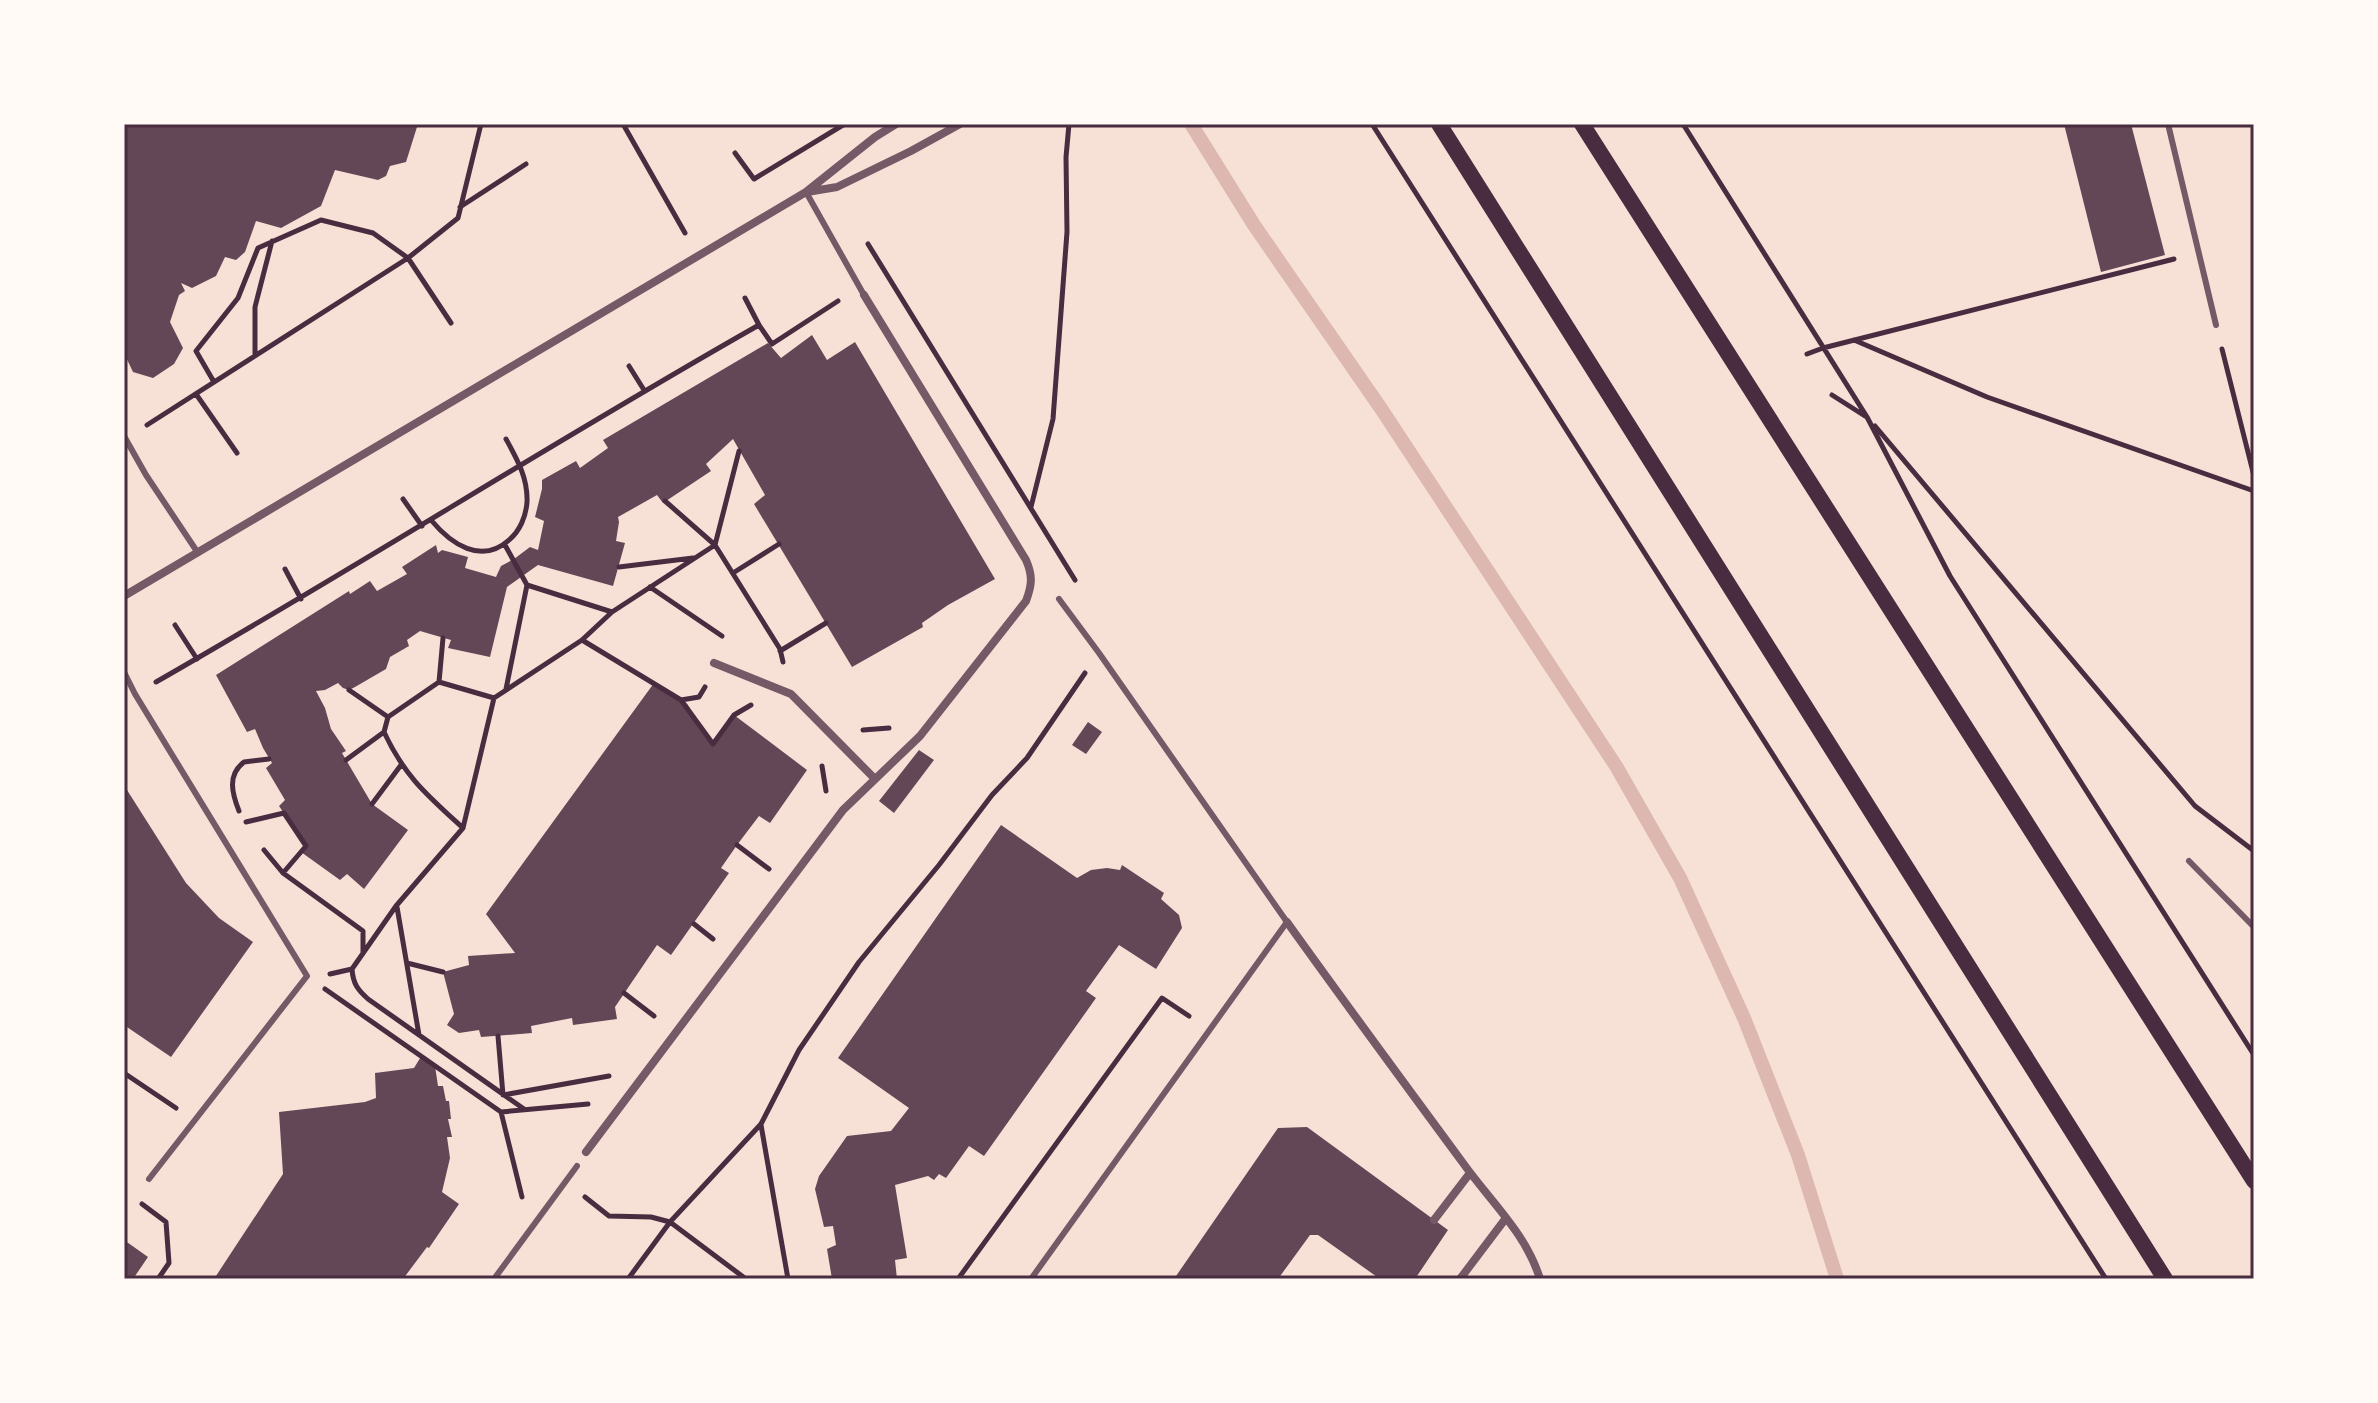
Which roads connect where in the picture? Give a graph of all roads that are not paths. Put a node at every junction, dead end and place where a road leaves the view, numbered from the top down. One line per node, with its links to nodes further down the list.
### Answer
1 (896, 124): 6 (street)
2 (960, 124): 6 (street)
3 (1439, 124): 30 (main road)
4 (1582, 124): 23 (main road)
5 (2168, 124): 8 (lane)
6 (806, 192): 7 (lane); 10 (street)
7 (864, 295): 15 (street)
8 (2216, 325)
9 (125, 438): 10 (lane)
10 (198, 553): 11 (street)
11 (124, 596)
12 (1059, 599): 17 (lane)
13 (716, 665): 15 (street)
14 (124, 672): 22 (lane)
15 (875, 779): 19 (street)
16 (2189, 861): 18 (lane)
17 (1287, 922): 21 (street); 27 (lane)
18 (2254, 927)
19 (586, 1152)
20 (577, 1166): 26 (lane)
21 (1470, 1173): 24 (street); 25 (street)
22 (149, 1179)
23 (2254, 1181)
24 (1506, 1218): 28 (street); 29 (street)
25 (1434, 1220)
26 (494, 1279)
27 (1031, 1279)
28 (1460, 1279)
29 (1540, 1279)
30 (2165, 1279)

